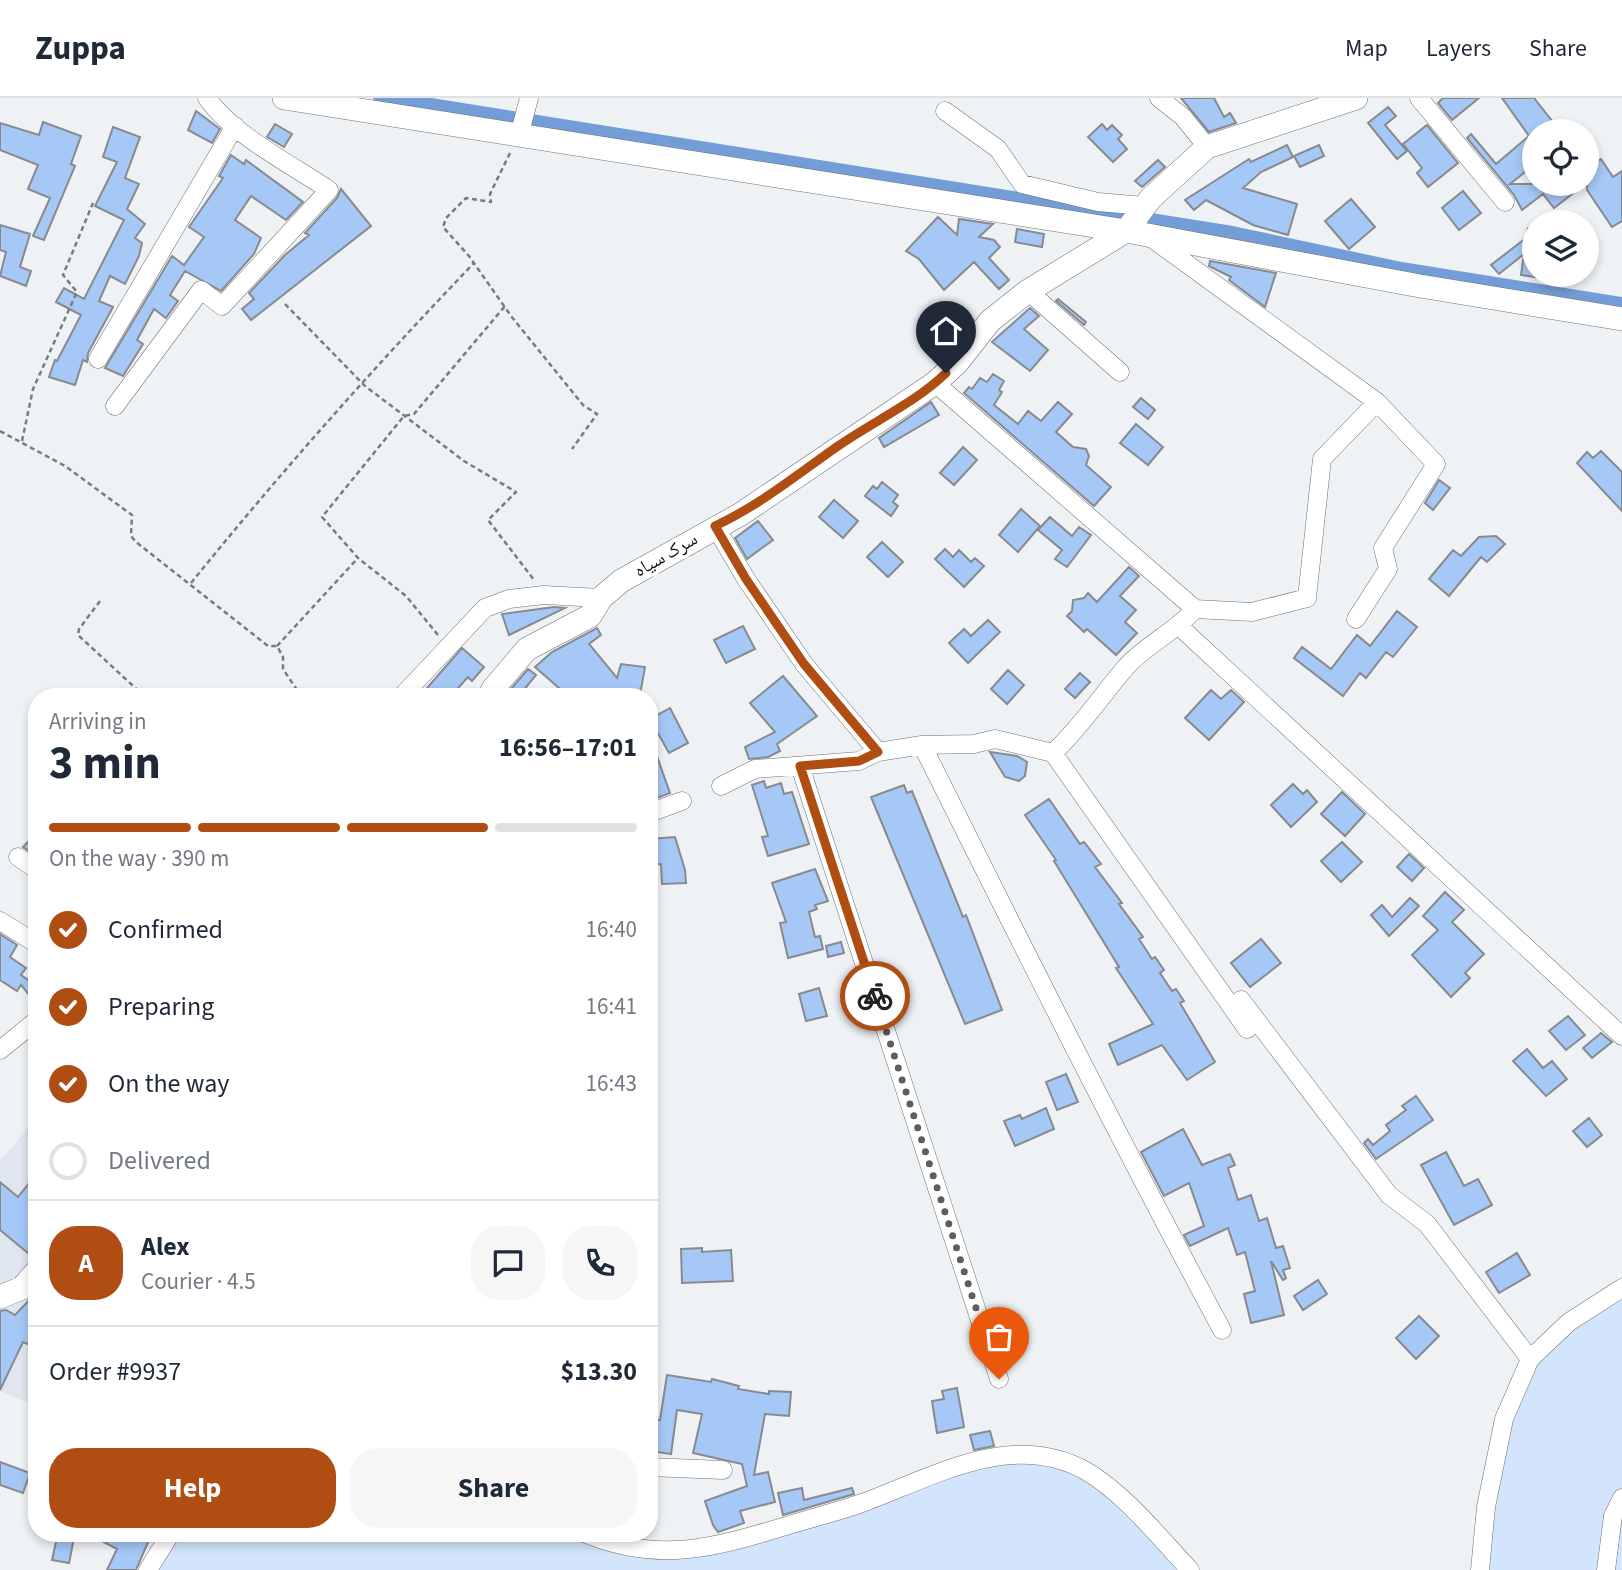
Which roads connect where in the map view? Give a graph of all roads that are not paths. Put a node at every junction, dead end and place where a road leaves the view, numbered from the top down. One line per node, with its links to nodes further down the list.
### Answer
1 (207, 98): 8 (street)
2 (284, 98): 9 (street)
3 (529, 98): 9 (street)
4 (1159, 98): 10 (street)
5 (1356, 98): 10 (street)
6 (1419, 98): 11 (street)
7 (945, 111): 12 (street)
8 (235, 126): 15 (street); 19 (street)
9 (519, 130): 12 (street)
10 (1207, 147): 12 (street, سرک سیاه)
11 (1505, 202)
12 (1137, 222): 13 (street, سرک سیاه); 14 (street); 18 (street)
13 (1028, 291): 16 (street); 17 (street, سرک سیاه)
14 (1622, 319)
15 (98, 359)
16 (1120, 372)
17 (935, 383): 20 (street, سرک سیاه); 22 (street)
18 (1377, 402): 22 (street); 23 (street)
19 (115, 405)
20 (715, 526): 21 (street, سرک سیاه); 28 (street)
21 (601, 598): 25 (street); 26 (street, سرک سیاه)
22 (1195, 609): 24 (street)
23 (1356, 619)
24 (1180, 627): 29 (street); 41 (street)
25 (410, 688)
26 (496, 688)
27 (922, 745): 28 (street); 29 (street); 46 (street)
28 (878, 752): 30 (street)
29 (1053, 753): 40 (street)
30 (800, 766): 31 (street); 48 (street)
31 (721, 786)
32 (682, 801): 33 (street)
33 (658, 810)
34 (18, 857): 35 (street)
35 (28, 864)
36 (0, 921): 37 (street)
37 (28, 938)
38 (1222, 974): 47 (street)
39 (28, 1027): 42 (street)
40 (1247, 1029)
41 (1622, 1036)
42 (0, 1050)
43 (28, 1281): 45 (street)
44 (1622, 1288): 47 (street)
45 (0, 1297)
46 (1222, 1330)
47 (1530, 1359): 56 (street)
48 (999, 1379)
49 (658, 1467): 50 (street)
50 (723, 1470)
51 (1622, 1498): 57 (street)
52 (165, 1542): 54 (street)
53 (605, 1542): 55 (street)
54 (148, 1570)
55 (1190, 1570)
56 (1480, 1570)
57 (1606, 1570)

